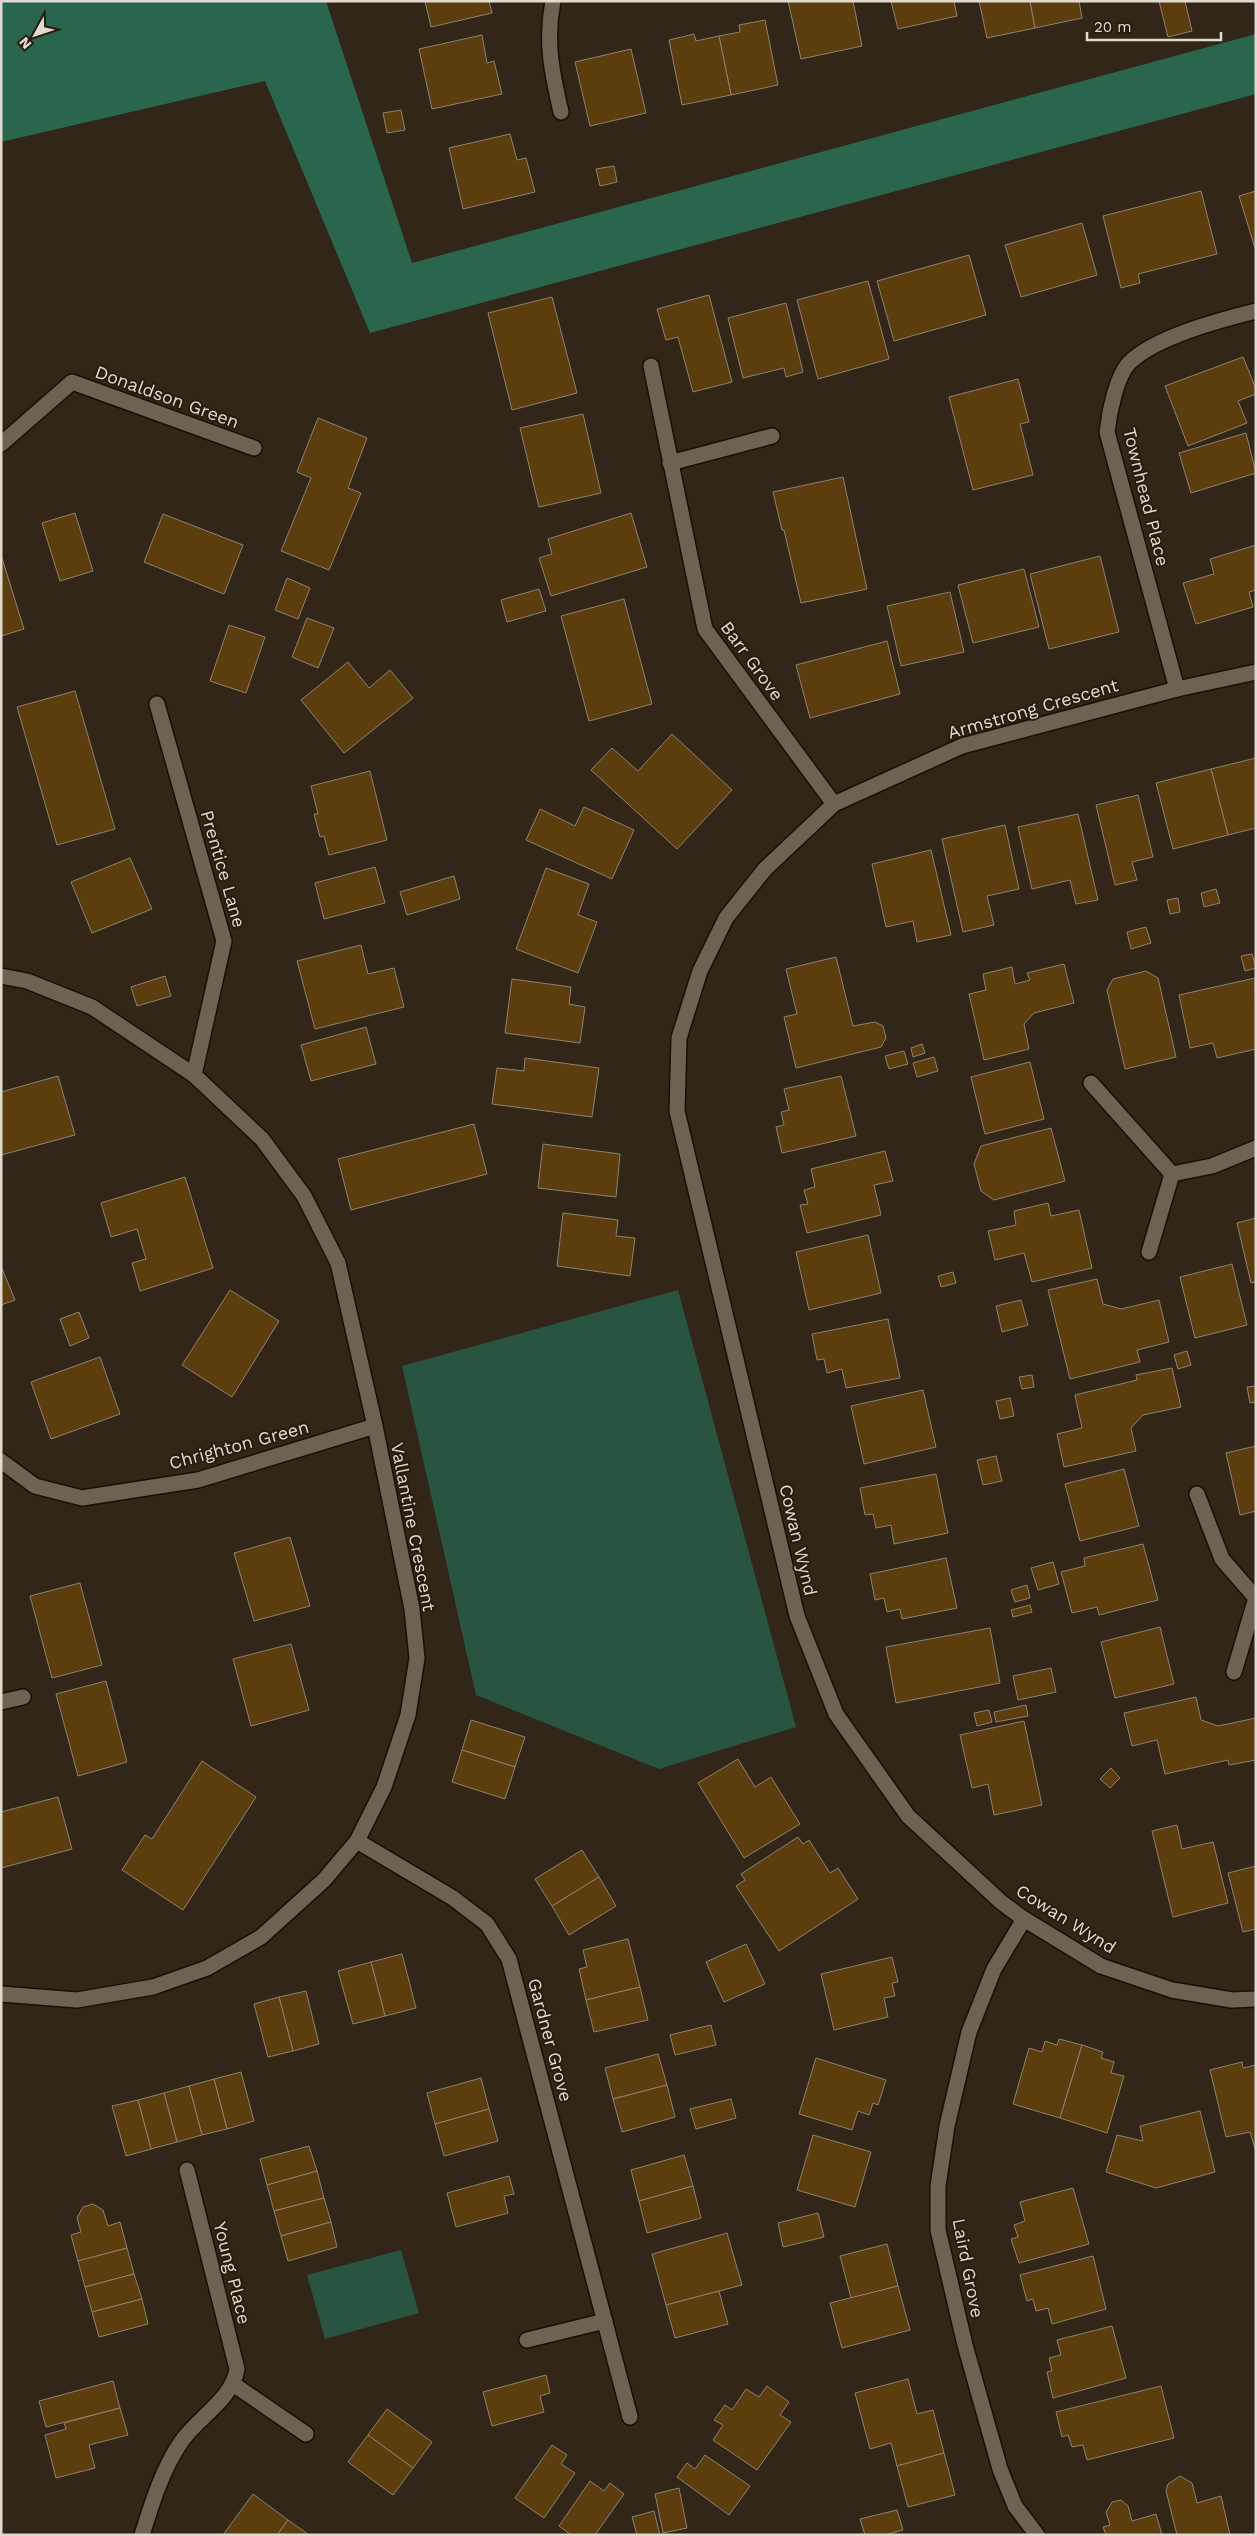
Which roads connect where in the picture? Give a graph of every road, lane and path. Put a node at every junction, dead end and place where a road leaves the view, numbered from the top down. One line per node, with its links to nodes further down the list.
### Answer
1 (553, 1): 2 (street)
2 (561, 112)
3 (1256, 311): 10 (street, Townhead Place)
4 (651, 366): 8 (street, Barr Grove)
5 (772, 436): 8 (street)
6 (1, 444): 7 (street, Donaldson Green)
7 (254, 448)
8 (670, 464): 12 (street, Barr Grove)
9 (1256, 672): 10 (street, Armstrong Crescent)
10 (1177, 689): 12 (street, Armstrong Crescent)
11 (157, 704): 15 (street, Prentice Lane)
12 (834, 804): 13 (street, Armstrong Crescent)
13 (765, 869): 28 (street, Cowan Wynd)
14 (1, 976): 15 (street, Vallantine Crescent)
15 (194, 1075): 20 (street, Vallantine Crescent)
16 (1091, 1083): 18 (street)
17 (1256, 1148): 18 (street)
18 (1172, 1174): 19 (street)
19 (1149, 1252)
20 (375, 1426): 21 (street, Chrighton Green); 27 (street, Vallantine Crescent)
21 (1, 1461)
22 (1197, 1494): 23 (street)
23 (1256, 1598): 24 (street)
24 (1234, 1672)
25 (23, 1697): 26 (street)
26 (1, 1702)
27 (356, 1841): 29 (street, Vallantine Crescent); 32 (street, Gardner Grove)
28 (1024, 1919): 30 (street, Cowan Wynd); 38 (street, Laird Grove)
29 (1, 1994)
30 (1256, 1999)
31 (187, 2170): 34 (street, Young Place)
32 (605, 2321): 33 (street); 35 (street, Gardner Grove)
33 (527, 2340)
34 (233, 2384): 36 (street); 37 (street)
35 (630, 2417)
36 (306, 2434)
37 (142, 2535)
38 (1036, 2535)

